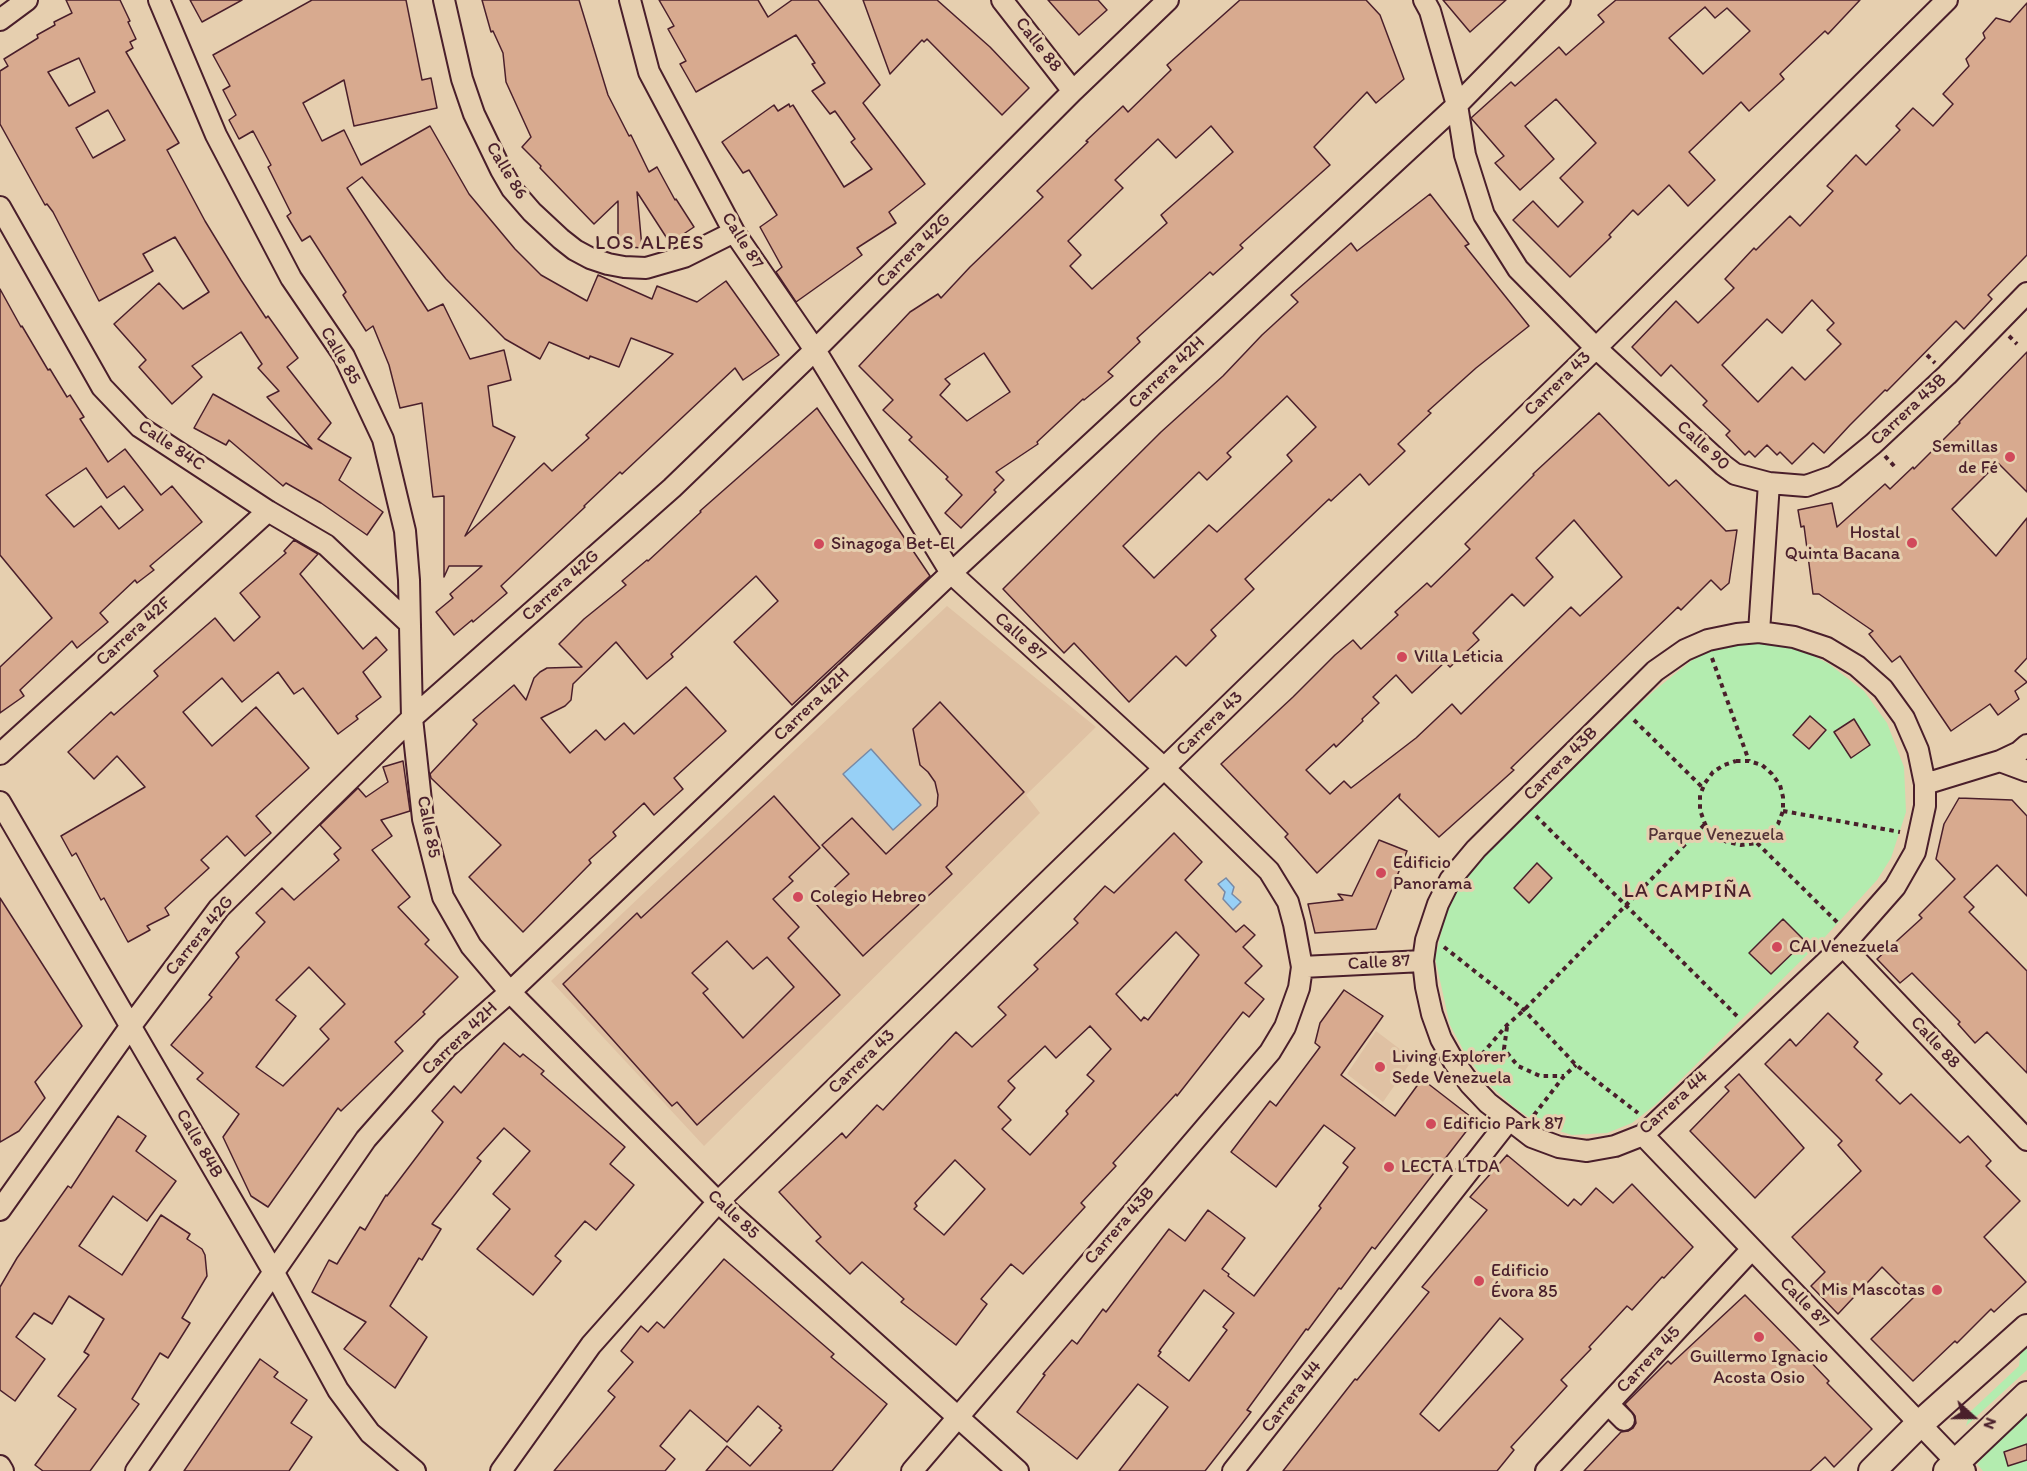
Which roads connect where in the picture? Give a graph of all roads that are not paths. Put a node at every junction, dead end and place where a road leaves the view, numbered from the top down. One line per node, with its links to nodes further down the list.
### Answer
1 (27, 0): 10 (street)
2 (159, 0): 21 (street, Calle 85)
3 (444, 0): 14 (street, Calle 86)
4 (630, 0): 14 (street, Calle 87)
5 (1002, 0): 11 (street, Calle 88)
6 (1168, 0): 11 (street, Carrera 42G)
7 (1425, 0): 12 (street, Calle 90)
8 (1560, 0): 12 (street, Carrera 42H)
9 (1947, 0): 16 (street, Carrera 43)
10 (0, 20)
11 (1073, 91): 17 (street, Carrera 42G)
12 (1457, 105): 16 (street, Calle 90); 20 (street, Carrera 42H)
13 (0, 207): 19 (street, Calle 84C)
14 (734, 232): 17 (street, Calle 87)
15 (2027, 293): 18 (street, Carrera 43B)
16 (1596, 348): 18 (street, Calle 90); 27 (street, Carrera 43)
17 (815, 350): 20 (street, Calle 87); 23 (street, Carrera 42G)
18 (1769, 483): 22 (street)
19 (268, 511): 21 (street, Calle 84C); 25 (street, Carrera 42F)
20 (951, 573): 27 (street, Calle 87); 34 (street, Carrera 42H)
21 (410, 624): 23 (street, Calle 85)
22 (1759, 632): 29 (street); 32 (street, Carrera 43B)
23 (412, 718): 34 (street, Calle 85); 35 (street, Carrera 42G)
24 (2027, 745): 26 (street)
25 (0, 754)
26 (2000, 761): 28 (street); 29 (street)
27 (1164, 768): 33 (street, Calle 87); 39 (street, Carrera 43)
28 (2027, 771)
29 (1925, 784): 31 (street, Carrera 44)
30 (0, 802): 35 (street, Calle 84B)
31 (1848, 941): 37 (street, Carrera 44); 38 (street, Calle 88)
32 (1424, 953): 33 (street, Calle 87); 36 (street, Calle 87)
33 (1302, 967): 46 (street, Carrera 43B)
34 (510, 992): 39 (street, Calle 85); 42 (street, Carrera 42H)
35 (130, 1027): 40 (street, Carrera 42G); 42 (street, Calle 84B)
36 (1515, 1125): 37 (street, Carrera 44); 57 (street, Carrera 44)
37 (1648, 1130): 41 (street, Calle 87)
38 (2027, 1140)
39 (718, 1202): 46 (street, Calle 85); 54 (street, Carrera 43)
40 (0, 1210)
41 (1752, 1249): 45 (street, Carrera 45); 48 (street, Calle 87)
42 (273, 1271): 52 (street, Carrera 42H); 53 (street, Calle 84B)
43 (2027, 1328): 48 (main road)
44 (2027, 1395): 50 (main road)
45 (1608, 1404): 47 (street); 58 (street, Carrera 45)
46 (957, 1416): 55 (street, Carrera 43B); 56 (street, Calle 85)
47 (1624, 1420)
48 (1920, 1424): 50 (street, Calle 87); 59 (main road)
49 (0, 1466): 51 (street)
50 (1956, 1468)
51 (3, 1471)
52 (136, 1471)
53 (415, 1471)
54 (501, 1471)
55 (912, 1471)
56 (1018, 1471)
57 (1233, 1471)
58 (1546, 1471)
59 (1872, 1471)

